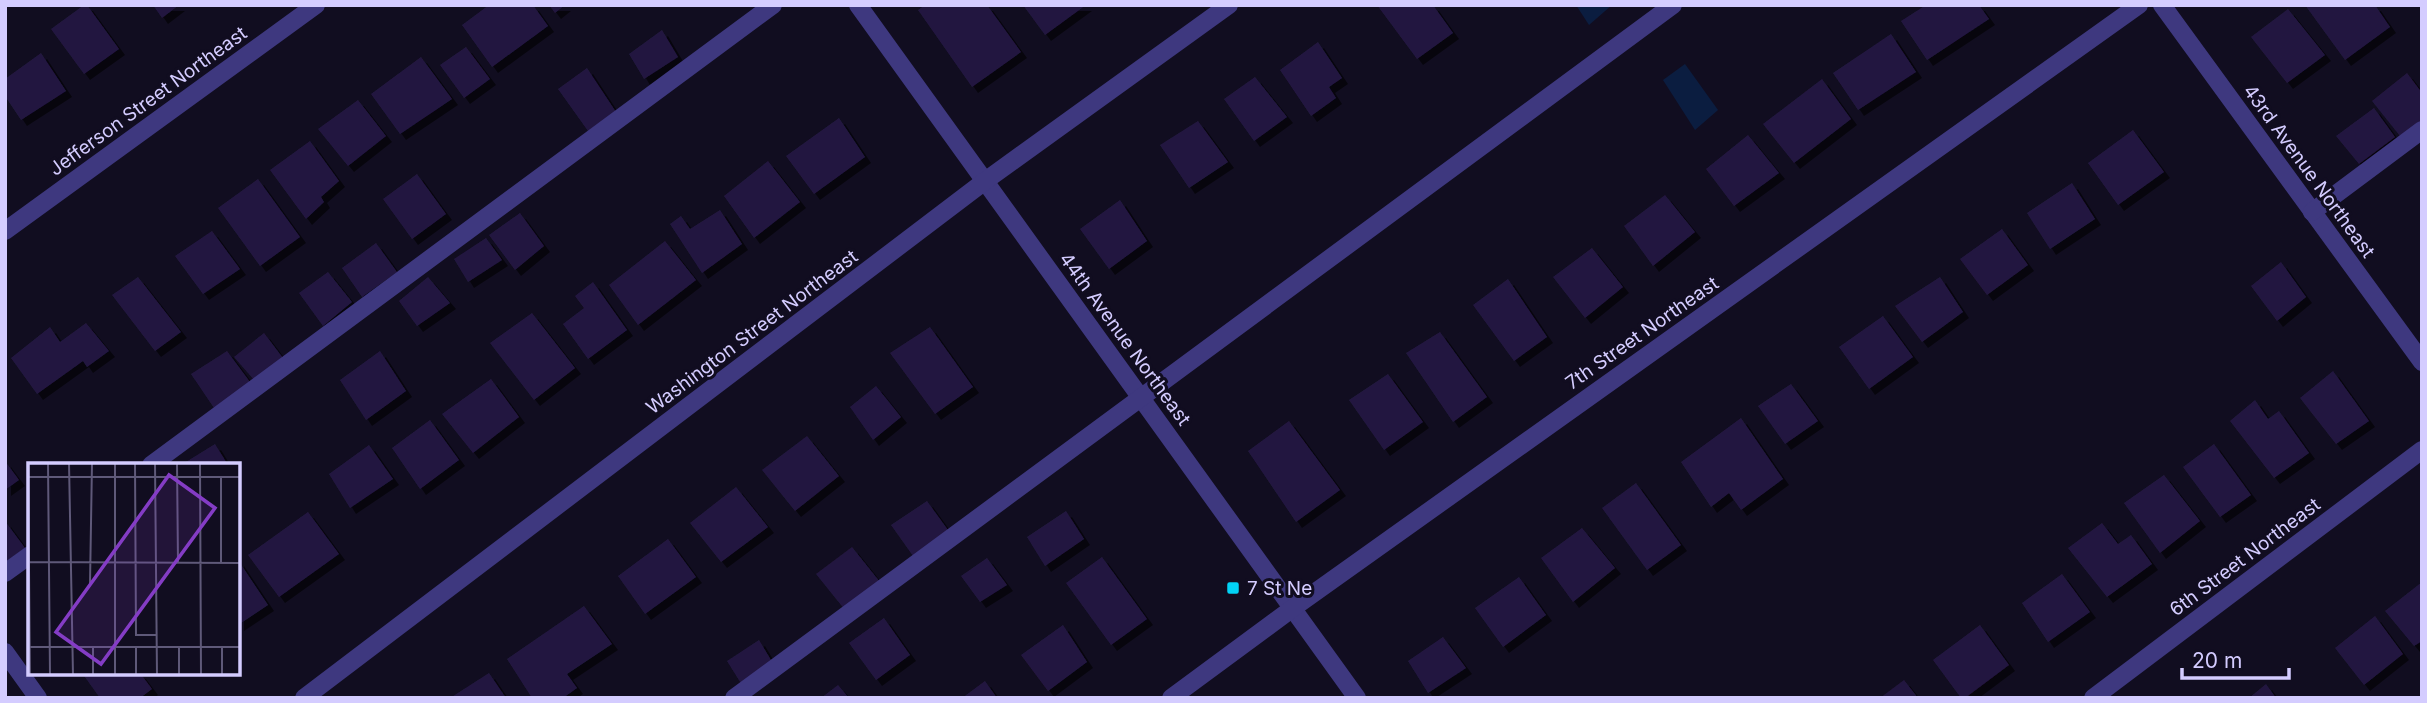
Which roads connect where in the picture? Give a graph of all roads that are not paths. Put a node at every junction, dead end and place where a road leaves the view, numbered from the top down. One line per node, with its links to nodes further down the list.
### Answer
1 (316, 5): 11 (street, Jefferson Street Northeast)
2 (773, 5): 15 (street)
3 (858, 5): 9 (street, 44th Avenue Northeast)
4 (1228, 5): 9 (street, Washington Street Northeast)
5 (1673, 5): 13 (street)
6 (2139, 5): 18 (street, 7th Street Northeast)
7 (2162, 5): 10 (street, 43rd Avenue Northeast)
8 (2422, 130): 10 (street)
9 (985, 181): 13 (street, 44th Avenue Northeast); 21 (street, Washington Street Northeast)
10 (2312, 212): 12 (street, 43rd Avenue Northeast)
11 (5, 231)
12 (2422, 362)
13 (1140, 396): 18 (street, 44th Avenue Northeast); 22 (street)
14 (2422, 450): 25 (street, 6th Street Northeast)
15 (154, 463)
16 (28, 556): 17 (street)
17 (5, 573)
18 (1293, 608): 23 (street, 7th Street Northeast); 24 (street, 44th Avenue Northeast)
19 (5, 652): 20 (street)
20 (38, 698)
21 (304, 698)
22 (734, 698)
23 (1171, 698)
24 (1357, 698)
25 (2094, 698)

